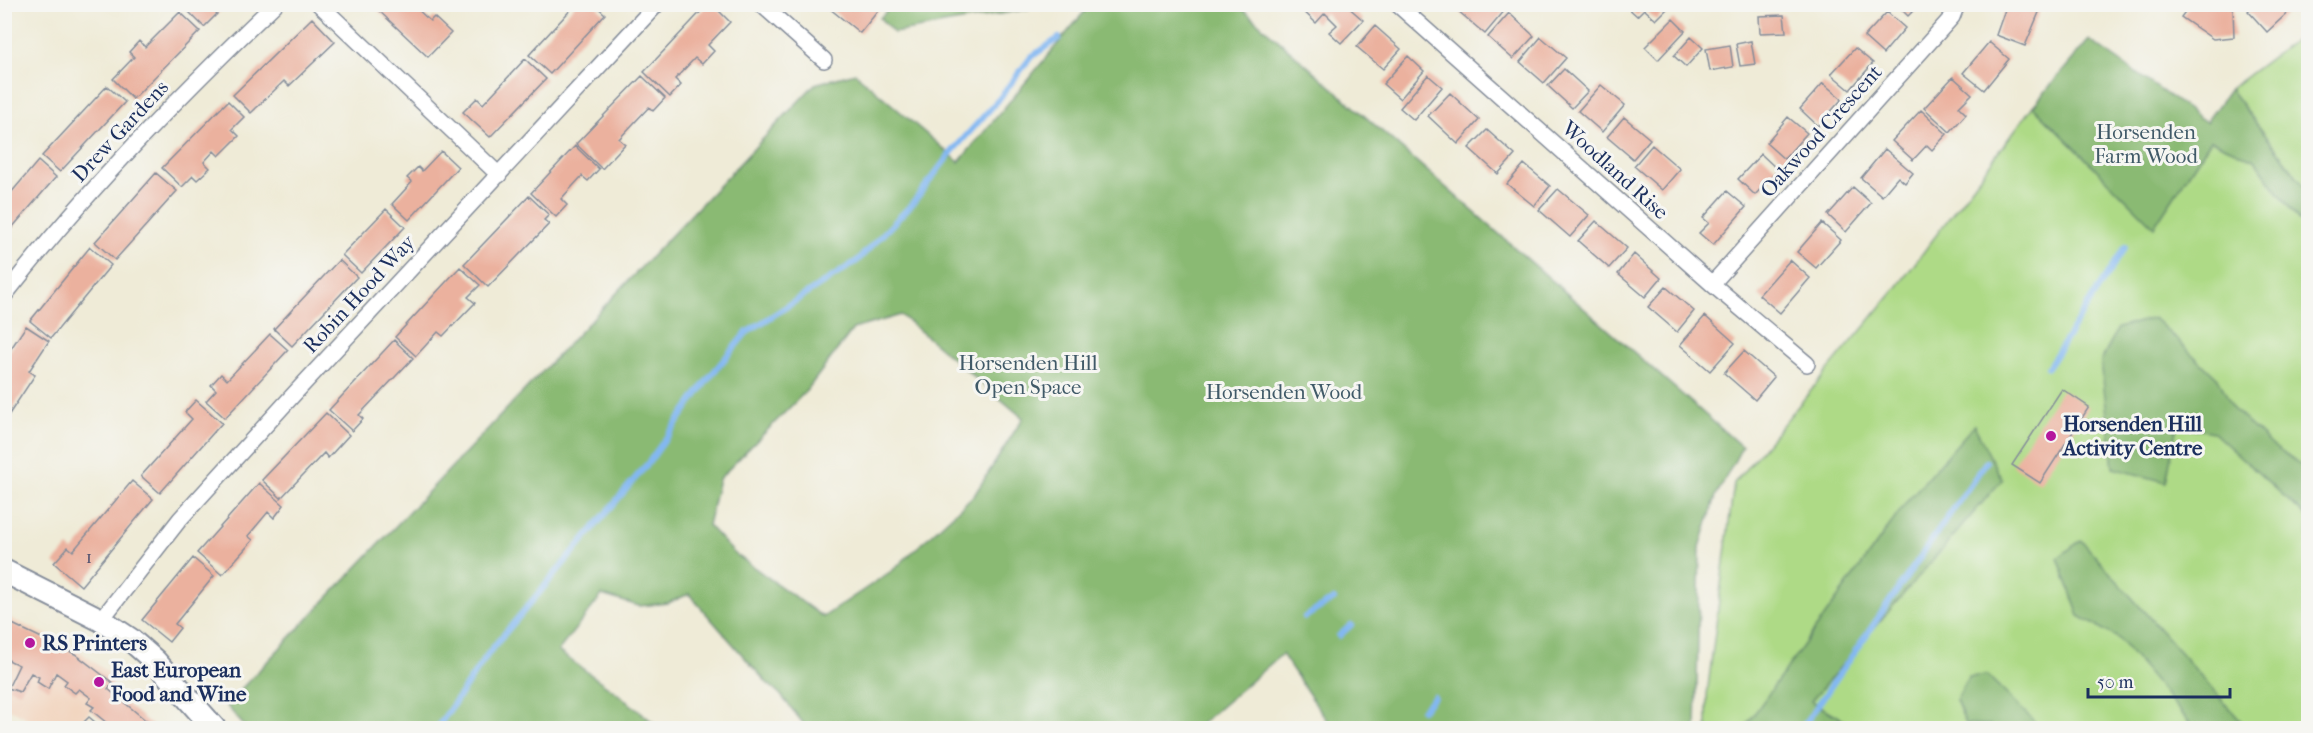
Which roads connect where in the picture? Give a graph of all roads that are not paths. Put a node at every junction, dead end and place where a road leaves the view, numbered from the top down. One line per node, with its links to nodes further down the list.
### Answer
1 (275, 4): 10 (street, Drew Gardens)
2 (319, 4): 8 (street)
3 (657, 4): 8 (street, Robin Hood Way)
4 (761, 4): 7 (street)
5 (1397, 4): 9 (street, Woodland Rise)
6 (1957, 4): 9 (street, Oakwood Crescent)
7 (824, 60)
8 (499, 175): 13 (street, Robin Hood Way)
9 (1712, 284): 11 (street, Woodland Rise)
10 (4, 296)
11 (1807, 364)
12 (4, 571): 13 (street)
13 (101, 620): 14 (street)
14 (214, 729)

